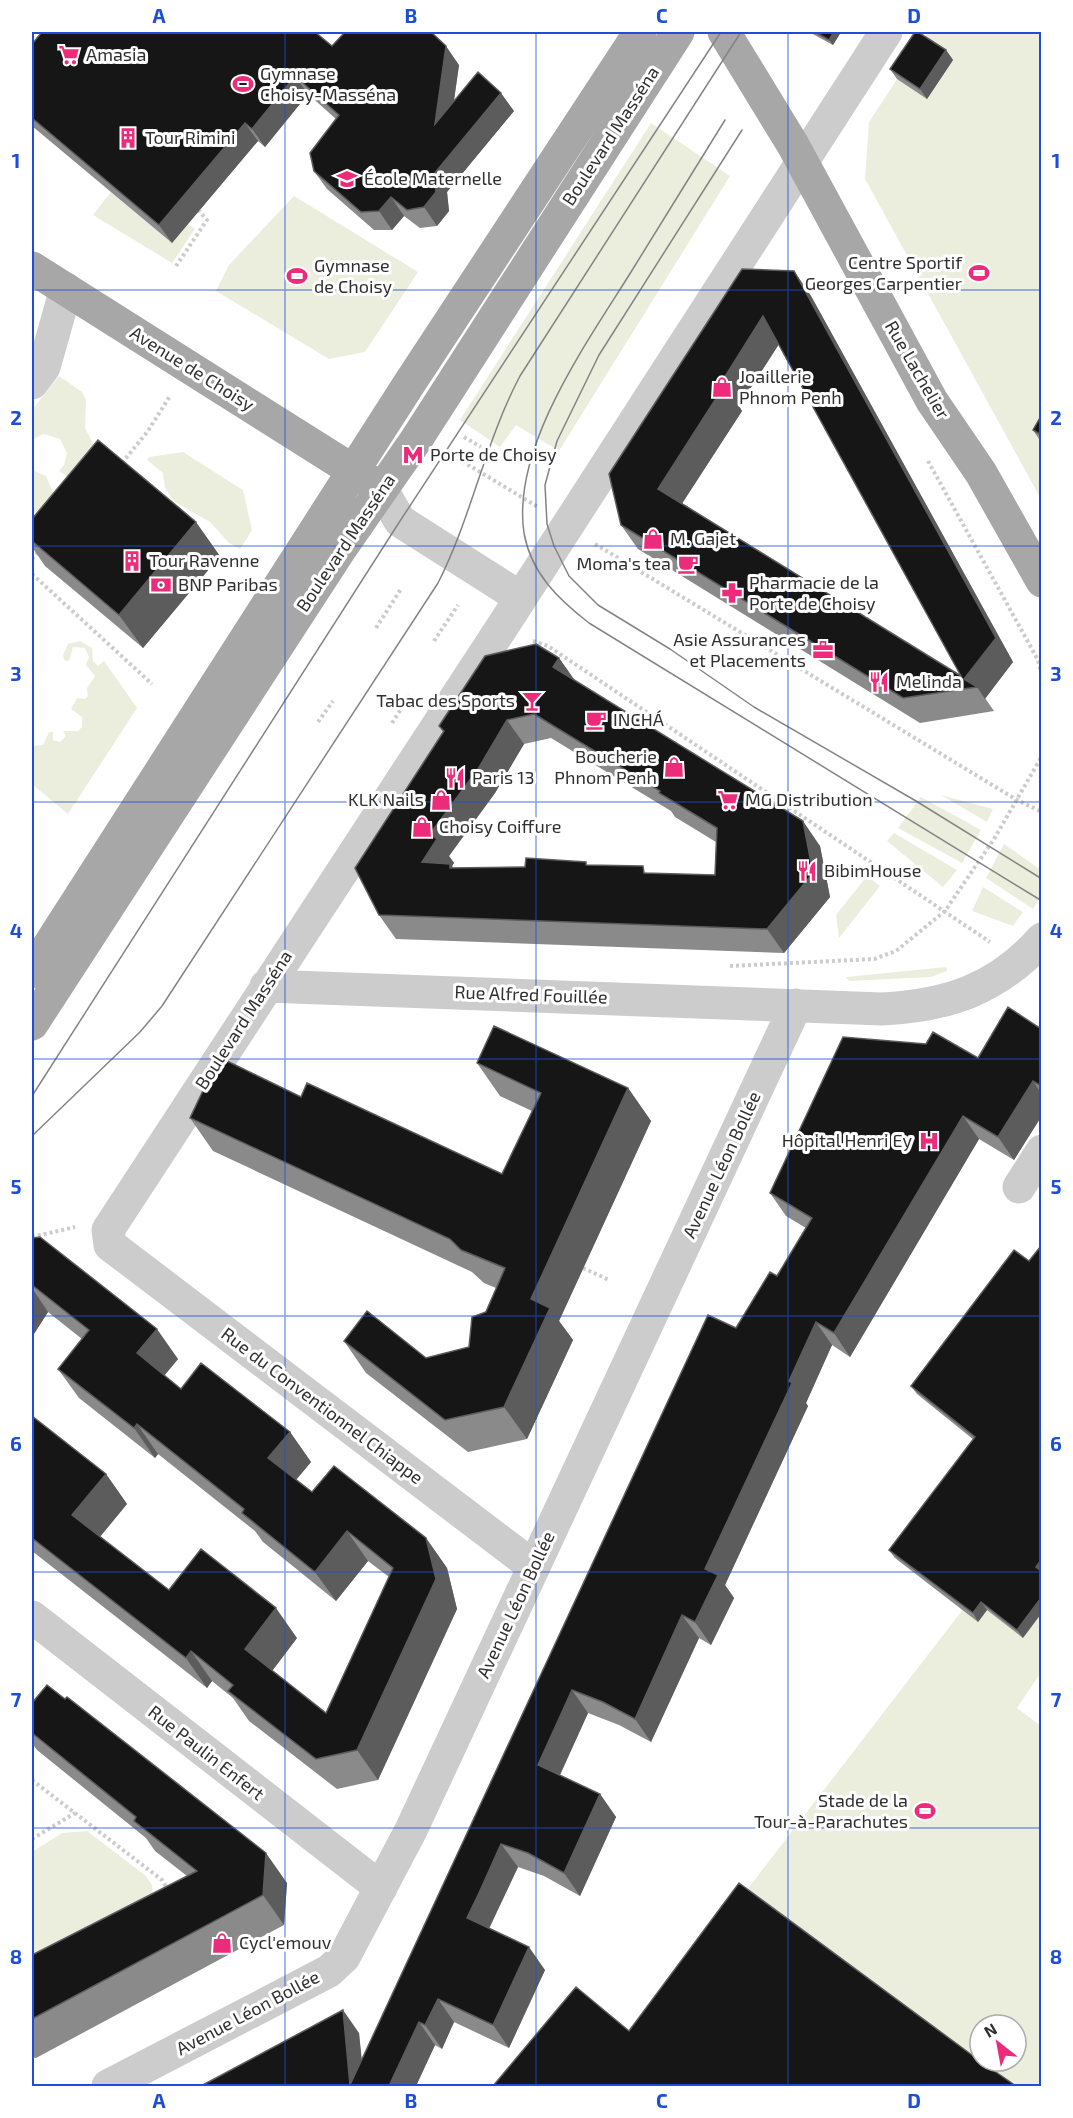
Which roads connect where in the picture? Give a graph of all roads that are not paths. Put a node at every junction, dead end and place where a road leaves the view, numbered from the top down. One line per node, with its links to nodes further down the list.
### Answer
1 (640, 32): 9 (main road, Boulevard Masséna)
2 (678, 32): 10 (main road, Boulevard Masséna)
3 (724, 32): 5 (main road, Rue Lachelier)
4 (886, 32): 5 (street, Boulevard Masséna)
5 (801, 161): 11 (main road, Rue Lachelier); 12 (street, Boulevard Masséna)
6 (32, 268): 7 (main road, Avenue de Choisy)
7 (66, 290): 8 (street); 9 (main road, Avenue de Choisy)
8 (32, 383)
9 (353, 471): 10 (main road, Avenue de Choisy); 14 (main road, Boulevard Masséna)
10 (382, 490): 12 (street); 17 (main road, Boulevard Masséna)
11 (1041, 581)
12 (521, 598): 15 (street, Boulevard Masséna)
13 (1030, 950): 16 (street, Rue Alfred Fouillée)
14 (32, 972)
15 (266, 986): 16 (street, Rue Alfred Fouillée); 20 (street, Boulevard Masséna)
16 (796, 1005): 21 (street, Avenue Léon Bollée)
17 (32, 1024)
18 (1041, 1151): 19 (street)
19 (1019, 1187)
20 (110, 1245): 21 (street, Rue du Conventionnel Chiappe)
21 (534, 1567): 23 (street, Avenue Léon Bollée)
22 (32, 1617): 23 (street, Rue Paulin Enfert)
23 (381, 1888): 24 (street, Avenue Léon Bollée)
24 (108, 2086)

